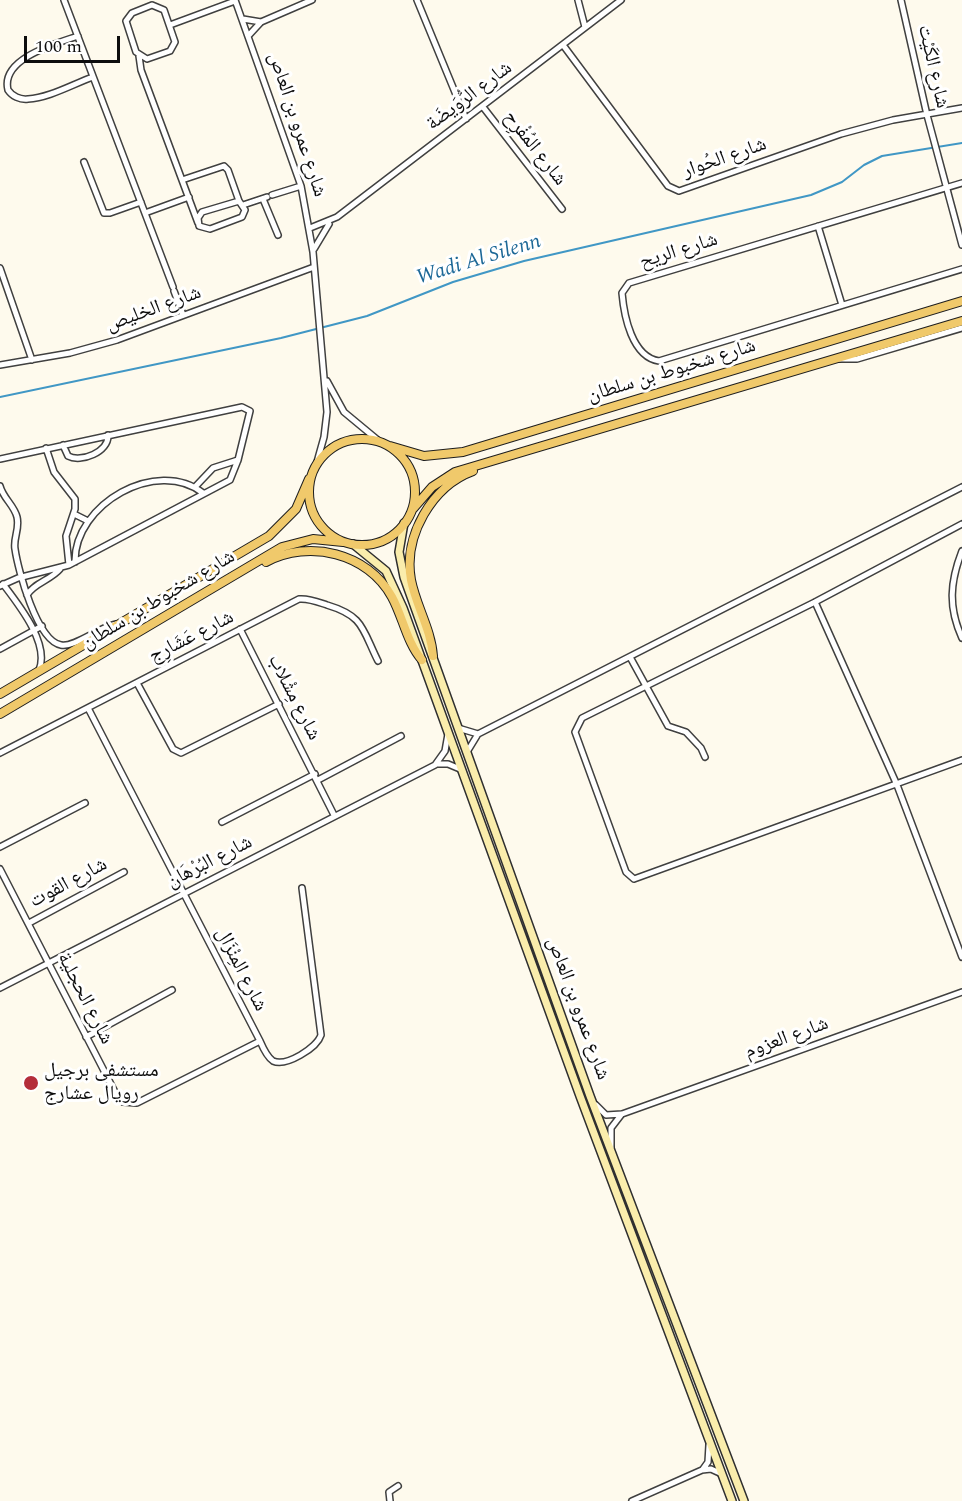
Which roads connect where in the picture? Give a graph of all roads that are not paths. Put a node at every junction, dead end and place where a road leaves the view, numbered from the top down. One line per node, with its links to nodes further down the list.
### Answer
1 (64, 0): 13 (street)
2 (417, 0): 20 (street)
3 (578, 0): 11 (street)
4 (621, 0): 11 (street, شارع الرُّوَيضَة)
5 (901, 0): 19 (street, شارع الكَيْت)
6 (235, 1): 8 (street, شارع عمرو بن العاص); 10 (street)
7 (308, 1): 9 (street)
8 (243, 19): 9 (street); 12 (street, شارع عمرو بن العاص)
9 (261, 22): 12 (street)
10 (170, 25): 15 (street); 15 (street)
11 (585, 27): 14 (street, شارع الرُّوَيضَة)
12 (249, 35): 24 (street, شارع عمرو بن العاص)
13 (78, 36): 16 (street); 16 (street)
14 (563, 45): 17 (street, شارع الرُّوَيضَة); 19 (street, شارع الحُوار)
15 (140, 56): 22 (street)
16 (93, 77): 28 (street)
17 (483, 107): 20 (street, شارع الرُّوَيضَة); 30 (street, شارع المُفْرِح)
18 (962, 108): 19 (street, شارع الحُوار)
19 (927, 115): 25 (street, شارع الكَيْت)
20 (466, 119): 32 (street, شارع الرُّوَيضَة)
21 (84, 162): 28 (street)
22 (183, 180): 26 (street); 29 (street)
23 (962, 183): 25 (street, شارع الريح)
24 (302, 186): 27 (street); 35 (street, شارع عمرو بن العاص)
25 (945, 188): 34 (street, شارع الريح); 37 (street, شارع الكَيْت)
26 (189, 197): 31 (street); 33 (street)
27 (268, 197): 29 (street); 36 (street)
28 (141, 202): 31 (street)
29 (241, 203): 33 (street); 33 (street)
30 (562, 209)
31 (145, 213): 44 (street)
32 (337, 217): 35 (street, شارع الرُّوَيضَة); 38 (street, شارع الرُّوَيضَة)
33 (198, 224)
34 (818, 226): 43 (street); 43 (street, شارع الريح)
35 (310, 228): 38 (street, شارع عمرو بن العاص)
36 (278, 236)
37 (962, 245)
38 (313, 252): 39 (street, شارع عمرو بن العاص)
39 (314, 267): 44 (street, شارع الخليص); 50 (street, شارع عمرو بن العاص)
40 (0, 268): 48 (street)
41 (962, 268): 43 (street, شارع الريح)
42 (962, 301): 54 (main road, شارع شخبوط بن سلطان)
43 (842, 305)
44 (183, 315): 48 (street, شارع الخليص)
45 (962, 321): 47 (main road, شارع شخبوط بن سلطان)
46 (962, 328): 47 (street)
47 (837, 359): 55 (main road, شارع شخبوط بن سلطان)
48 (32, 360): 49 (street, شارع الخليص)
49 (0, 365)
50 (324, 370): 52 (street, شارع عمرو بن العاص); 59 (street, شارع عمرو بن العاص)
51 (108, 435): 53 (street); 53 (street); 58 (street)
52 (379, 441): 54 (main road); 59 (main road)
53 (63, 445): 56 (street)
54 (390, 446): 65 (main road)
55 (544, 446): 65 (main road, شارع شخبوط بن سلطان); 88 (main road)
56 (45, 448): 57 (street); 66 (street)
57 (0, 459)
58 (238, 460): 62 (street); 64 (street)
59 (317, 462): 60 (main road)
60 (309, 479): 70 (main road); 82 (main road, شارع شخبوط بن سلطان)
61 (0, 486): 76 (street)
62 (195, 487): 64 (street); 67 (street)
63 (962, 487): 89 (street)
64 (203, 493): 73 (street)
65 (412, 510): 68 (main road)
66 (74, 514): 67 (street); 74 (street)
67 (88, 521): 73 (street)
68 (404, 523): 71 (main road); 88 (main road, شارع عمرو بن العاص)
69 (962, 524): 79 (street)
70 (343, 542): 71 (main road); 81 (main road, شارع شخبوط بن سلطان)
71 (353, 544): 90 (main road, شارع عمرو بن العاص)
72 (962, 551): 86 (street)
73 (75, 562): 74 (street)
74 (69, 565): 75 (street)
75 (60, 569): 76 (street); 78 (street)
76 (22, 577): 77 (street); 78 (street)
77 (1, 585): 80 (street)
78 (27, 596): 80 (street); 83 (street)
79 (815, 602): 94 (street); 111 (street)
80 (18, 603): 85 (street)
81 (180, 608): 90 (main road); 98 (main road, شارع شخبوط بن سلطان)
82 (120, 624): 83 (street); 92 (main road, شارع شخبوط بن سلطان)
83 (42, 626): 85 (street)
84 (240, 629): 91 (street, شارع عَشَارِج); 93 (street, شارع عَشَارِج); 96 (street, شارع مِشْلاب)
85 (32, 632): 87 (street); 92 (street)
86 (962, 638)
87 (0, 649)
88 (433, 656): 99 (main road, شارع عمرو بن العاص)
89 (630, 657): 94 (street); 101 (street)
90 (422, 660): 100 (main road, شارع عمرو بن العاص)
91 (378, 661)
92 (39, 670): 95 (main road, شارع شخبوط بن سلطان)
93 (137, 683): 96 (street); 97 (street, شارع عَشَارِج)
94 (647, 686): 105 (street); 111 (street)
95 (0, 694)
96 (279, 704): 109 (street, شارع مِشْلاب)
97 (88, 708): 104 (street, شارع عَشَارِج); 119 (street, شارع المِنْزَال)
98 (0, 714)
99 (458, 728): 101 (street); 103 (main road, شارع عمرو بن العاص)
100 (448, 734): 107 (street); 108 (main road, شارع عمرو بن العاص)
101 (478, 734): 103 (street)
102 (401, 736): 110 (street)
103 (467, 752): 128 (main road, شارع عمرو بن العاص)
104 (0, 753)
105 (705, 757)
106 (962, 760): 111 (street)
107 (435, 765): 108 (street); 113 (street, شارع البُرْهَان)
108 (460, 769): 131 (main road, شارع عمرو بن العاص)
109 (315, 774): 110 (street, شارع مِشْلاب); 114 (street)
110 (318, 780): 113 (street, شارع مِشْلاب)
111 (897, 785): 121 (street)
112 (85, 803): 115 (street)
113 (334, 816): 119 (street, شارع البُرْهَان)
114 (222, 822)
115 (0, 847)
116 (0, 869): 120 (street, شارع الحجلية)
117 (124, 872): 120 (street, شارع القوت)
118 (302, 888): 127 (street, شارع المِنْزَال)
119 (184, 894): 122 (street, شارع البُرْهَان); 127 (street, شارع المِنْزَال)
120 (29, 923): 122 (street, شارع الحجلية)
121 (962, 957)
122 (49, 962): 123 (street, شارع البُرْهَان); 126 (street, شارع الحجلية)
123 (0, 988)
124 (172, 990): 126 (street)
125 (962, 993): 129 (street, شارع العزوم)
126 (86, 1037): 127 (street, شارع الحجلية)
127 (260, 1041)
128 (590, 1096): 129 (street); 130 (main road, شارع عمرو بن العاص)
129 (622, 1114): 130 (street)
130 (612, 1151): 138 (main road, شارع عمرو بن العاص)
131 (709, 1440): 132 (street); 133 (main road, شارع عمرو بن العاص)
132 (702, 1470): 133 (street); 136 (street)
133 (722, 1474): 137 (main road, شارع عمرو بن العاص)
134 (398, 1486): 135 (street)
135 (390, 1501)
136 (632, 1501)
137 (732, 1501)
138 (744, 1501)

